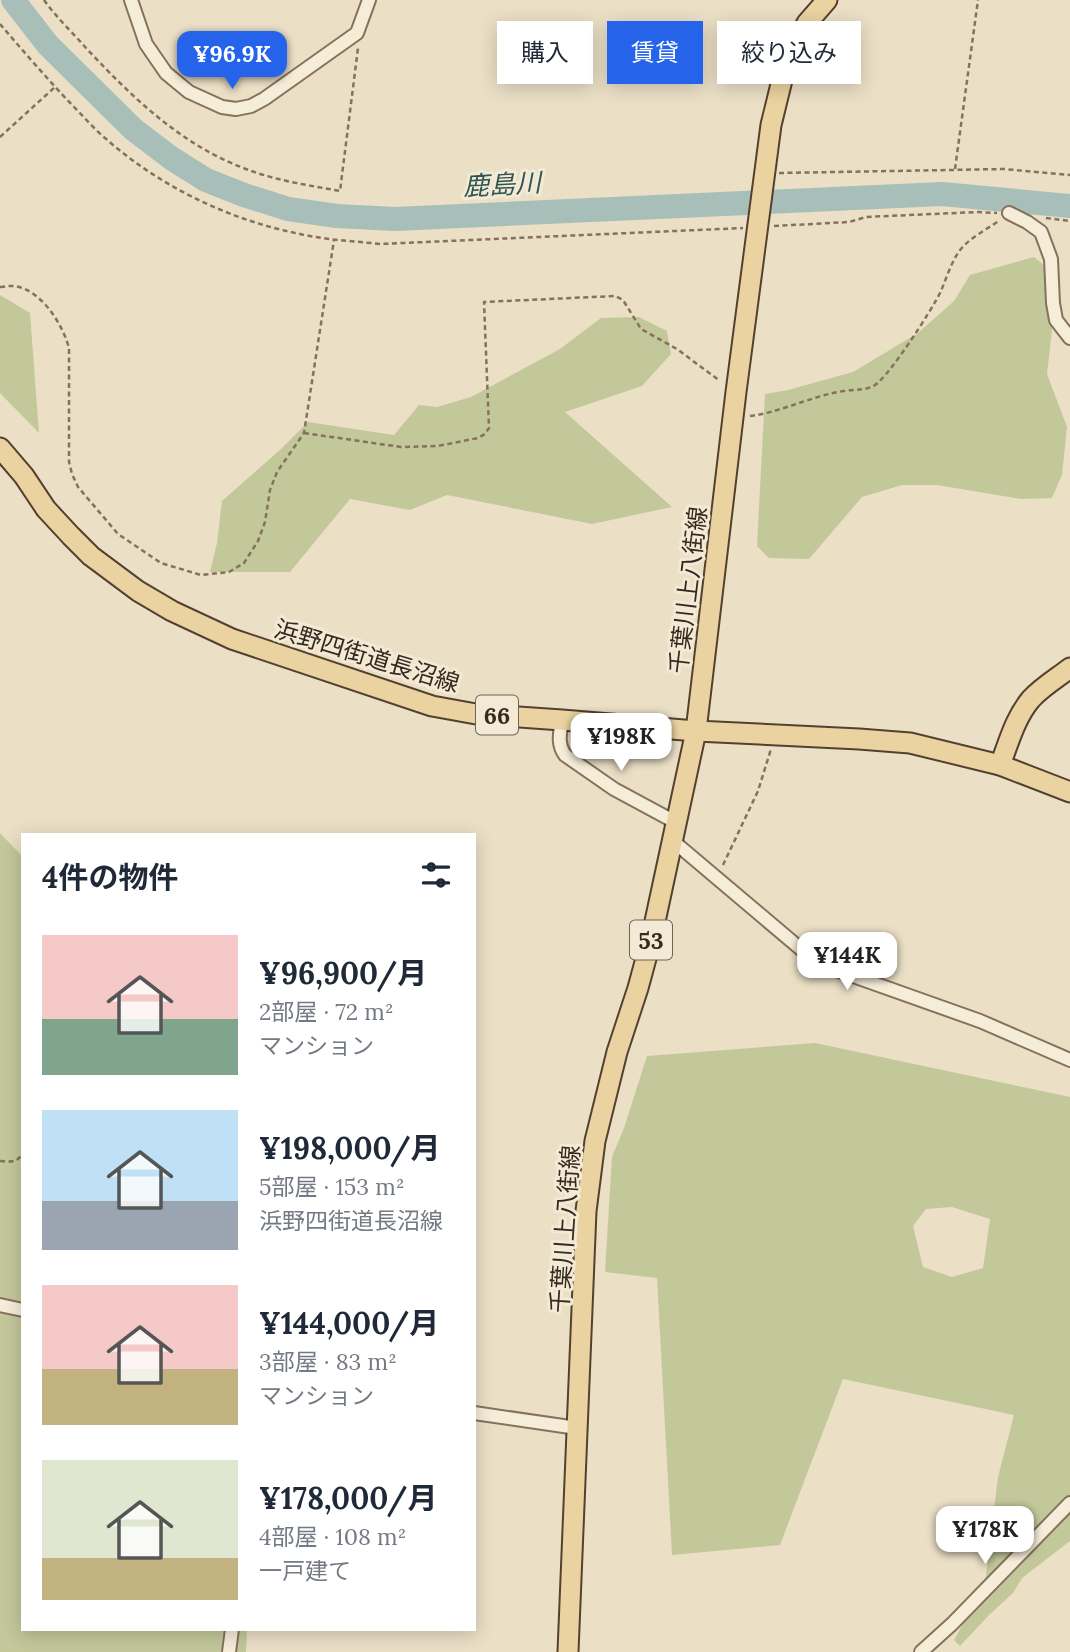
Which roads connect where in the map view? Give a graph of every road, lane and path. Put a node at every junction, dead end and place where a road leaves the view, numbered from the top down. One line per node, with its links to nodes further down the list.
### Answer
1 (44, 0): 7 (path)
2 (131, 0): 7 (street)
3 (369, 0): 7 (street)
4 (827, 0): 11 (main road, 千葉川上八街線 / 53)
5 (978, 0): 10 (path)
6 (0, 24): 8 (path)
7 (356, 33)
8 (55, 87): 9 (path); 17 (path)
9 (0, 137)
10 (955, 169): 11 (path); 12 (path)
11 (765, 174): 16 (main road, 千葉川上八街線 / 53)
12 (1070, 175)
13 (1009, 213): 16 (path); 19 (street); 21 (path)
14 (1046, 218): 15 (path)
15 (1070, 221)
16 (759, 227): 17 (path); 20 (main road, 千葉川上八街線 / 53)
17 (334, 240): 22 (path)
18 (0, 287): 22 (path)
19 (1070, 338)
20 (736, 392): 21 (main road, 千葉川上八街線 / 53); 22 (path)
21 (733, 416): 26 (main road, 千葉川上八街線 / 53)
22 (304, 433)
23 (0, 449): 25 (main road, 浜野四街道長沼線 / 66)
24 (1070, 668): 28 (main road)
25 (562, 720): 26 (main road, 浜野四街道長沼線 / 66); 30 (street)
26 (696, 731): 27 (main road, 浜野四街道長沼線 / 66); 30 (main road, 千葉川上八街線 / 53)
27 (772, 734): 28 (main road, 浜野四街道長沼線 / 66); 31 (path)
28 (1000, 765): 29 (main road, 浜野四街道長沼線 / 66)
29 (1070, 792)
30 (675, 832): 31 (street); 38 (main road, 千葉川上八街線 / 53)
31 (717, 878): 32 (street)
32 (1070, 1060)
33 (21, 1156): 34 (path)
34 (0, 1161)
35 (0, 1305): 36 (street)
36 (21, 1310)
37 (476, 1413): 38 (street)
38 (577, 1428): 42 (main road, 千葉川上八街線 / 53)
39 (1070, 1503): 43 (street)
40 (232, 1631): 41 (street)
41 (229, 1652)
42 (568, 1652)
43 (922, 1652)

